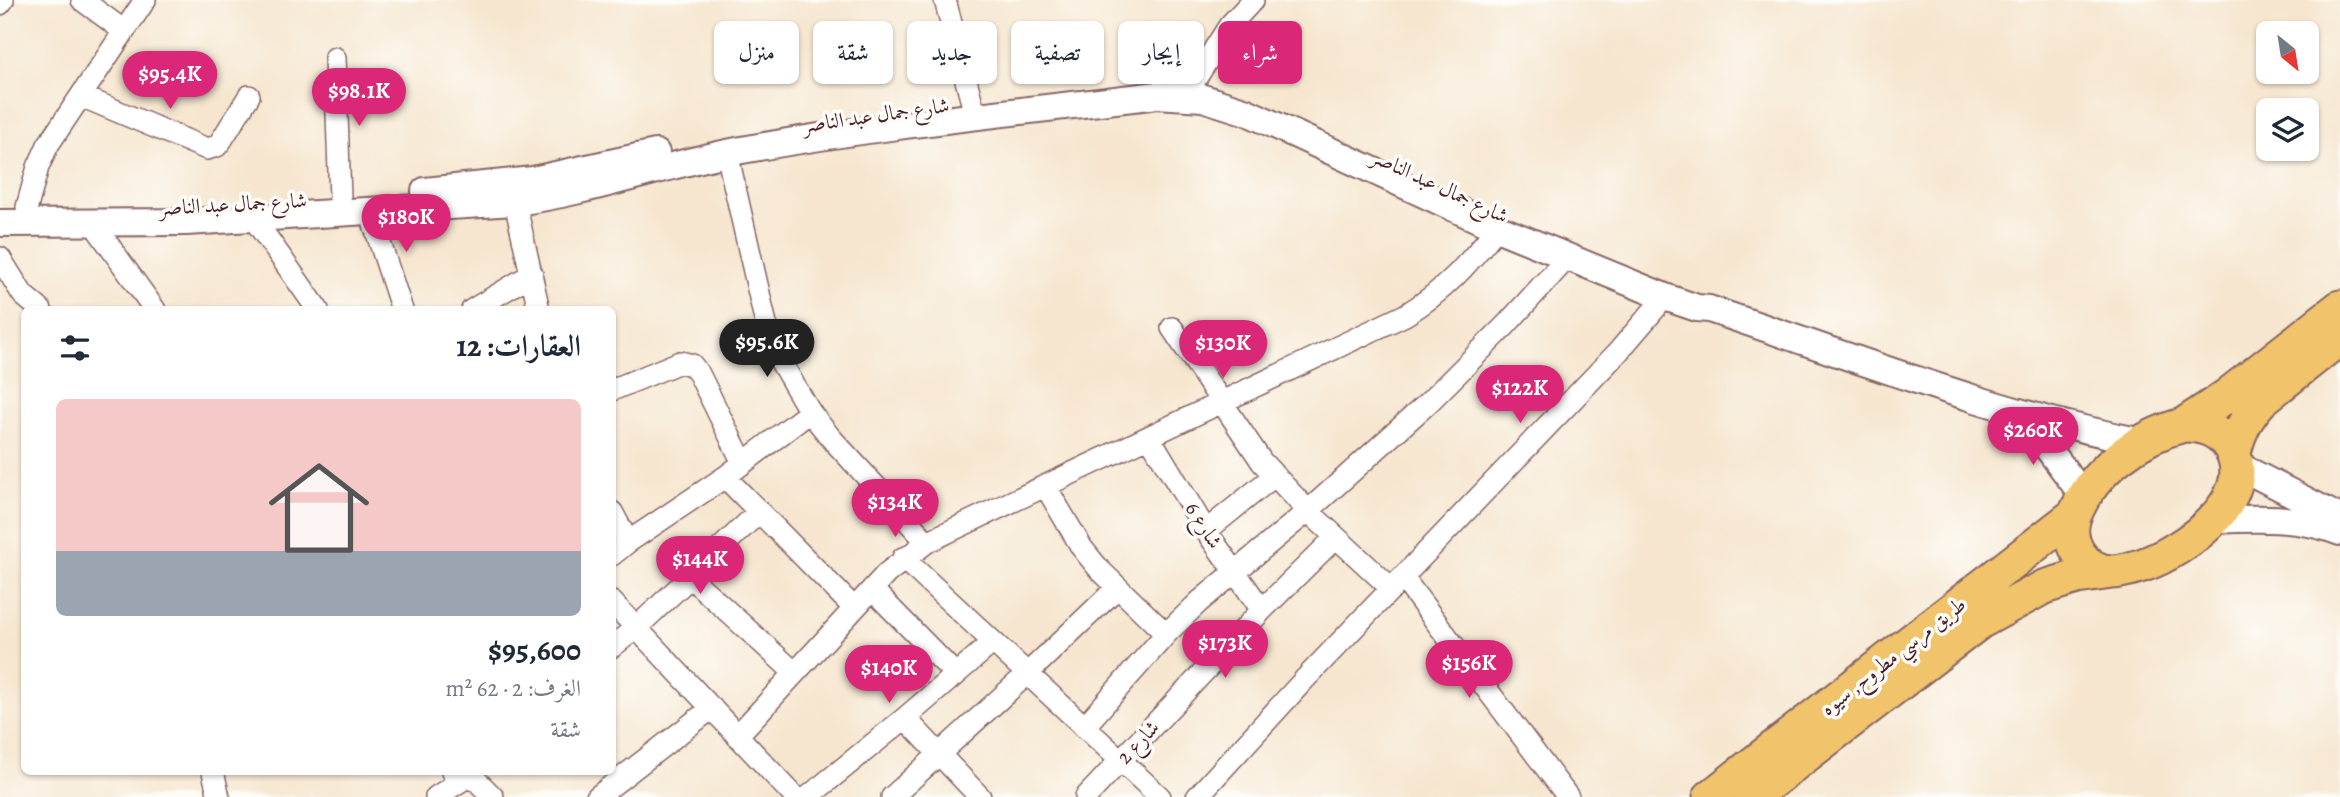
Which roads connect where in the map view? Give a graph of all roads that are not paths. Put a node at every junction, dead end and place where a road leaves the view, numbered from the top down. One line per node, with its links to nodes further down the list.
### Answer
1 (82, 0): 5 (street)
2 (145, 0): 5 (street)
3 (945, 0): 12 (street)
4 (1253, 0): 7 (street)
5 (124, 31): 10 (street)
6 (335, 58): 15 (street)
7 (1204, 66)
8 (1142, 84): 12 (street, شارع جمال عبد الناصر)
9 (1198, 84): 35 (street, شارع جمال عبد الناصر)
10 (81, 96): 11 (street); 18 (street)
11 (249, 96)
12 (972, 103): 13 (street, شارع جمال عبد الناصر)
13 (937, 115): 14 (street, شارع جمال عبد الناصر); 15 (street, شارع جمال عبد الناصر); 23 (street, شارع جمال عبد الناصر)
14 (727, 153): 16 (street, شارع جمال عبد الناصر); 41 (street)
15 (341, 199): 18 (street, شارع جمال عبد الناصر)
16 (515, 202): 19 (street, شارع جمال عبد الناصر); 26 (street)
17 (0, 206): 18 (street, شارع جمال عبد الناصر)
18 (27, 207)
19 (370, 212): 20 (street, شارع جمال عبد الناصر); 31 (street)
20 (254, 219): 22 (street, شارع جمال عبد الناصر); 30 (street)
21 (0, 223): 22 (street, شارع جمال عبد الناصر)
22 (93, 223): 29 (street)
23 (1497, 228): 24 (street, شارع جمال عبد الناصر); 39 (street)
24 (1568, 257): 27 (street, شارع جمال عبد الناصر); 51 (street)
25 (0, 258): 28 (street)
26 (532, 274): 32 (street); 33 (street)
27 (1665, 297): 35 (street, شارع جمال عبد الناصر); 65 (street)
28 (36, 306)
29 (152, 306)
30 (315, 306)
31 (401, 306)
32 (479, 306)
33 (538, 306)
34 (2340, 307): 42 (main road)
35 (1709, 309): 40 (street, شارع جمال عبد الناصر)
36 (1172, 328): 39 (street)
37 (2340, 338): 45 (main road)
38 (616, 388): 46 (street)
39 (1222, 403): 43 (street); 47 (street)
40 (2012, 410): 44 (street, شارع جمال عبد الناصر); 50 (street, شارع جمال عبد الناصر)
41 (810, 412): 46 (street); 59 (street)
42 (2183, 425): 44 (main road); 45 (main road)
43 (1150, 438): 49 (street); 56 (street, شارع 6)
44 (2142, 442): 50 (main road)
45 (2235, 459): 53 (street); 54 (main road)
46 (743, 463): 48 (street)
47 (1274, 476): 51 (street); 56 (street)
48 (725, 477): 52 (street); 60 (street)
49 (1046, 487): 59 (street); 66 (street)
50 (2080, 506): 63 (main road); 101 (main road, طريق مرسي مطروح, سيوه)
51 (1308, 511): 58 (street); 62 (street)
52 (758, 512): 64 (street); 69 (street)
53 (2340, 518)
54 (2213, 520): 57 (street); 63 (main road)
55 (616, 530): 60 (street)
56 (1206, 531): 62 (street, شارع 6)
57 (2340, 532)
58 (1336, 537): 65 (street); 70 (street, شارع 2)
59 (927, 542): 61 (street)
60 (620, 548)
61 (903, 558): 67 (street); 73 (street)
62 (1234, 572): 70 (street, شارع 6); 72 (street)
63 (2112, 572): 102 (main road, طريق مرسي مطروح, سيوه)
64 (690, 577): 71 (street); 75 (street)
65 (1397, 584): 99 (street); 100 (street)
66 (1116, 588): 72 (street); 76 (street)
67 (872, 589): 69 (street); 77 (street)
68 (616, 605): 71 (street)
69 (854, 608): 75 (street)
70 (1262, 610): 83 (street, شارع 2)
71 (637, 627): 74 (street); 78 (street)
72 (1166, 634): 80 (street)
73 (993, 642): 76 (street); 77 (street)
74 (616, 644)
75 (795, 673): 81 (street)
76 (1027, 674): 80 (street); 82 (street)
77 (956, 675): 79 (street)
78 (712, 708): 81 (street); 84 (street)
79 (905, 718): 82 (street); 94 (street)
80 (1084, 727): 83 (street)
81 (737, 736): 93 (street)
82 (939, 754): 95 (street); 96 (street)
83 (1121, 761): 97 (street, شارع 2); 98 (street)
84 (616, 774)
85 (214, 775): 89 (street)
86 (455, 775): 90 (street)
87 (462, 775): 91 (street)
88 (611, 777): 92 (street)
89 (219, 797)
90 (436, 797)
91 (493, 797)
92 (597, 797)
93 (795, 797)
94 (808, 797)
95 (892, 797)
96 (980, 797)
97 (1086, 797)
98 (1160, 797)
99 (1197, 797)
100 (1568, 797)
101 (1710, 797)
102 (1752, 797)

